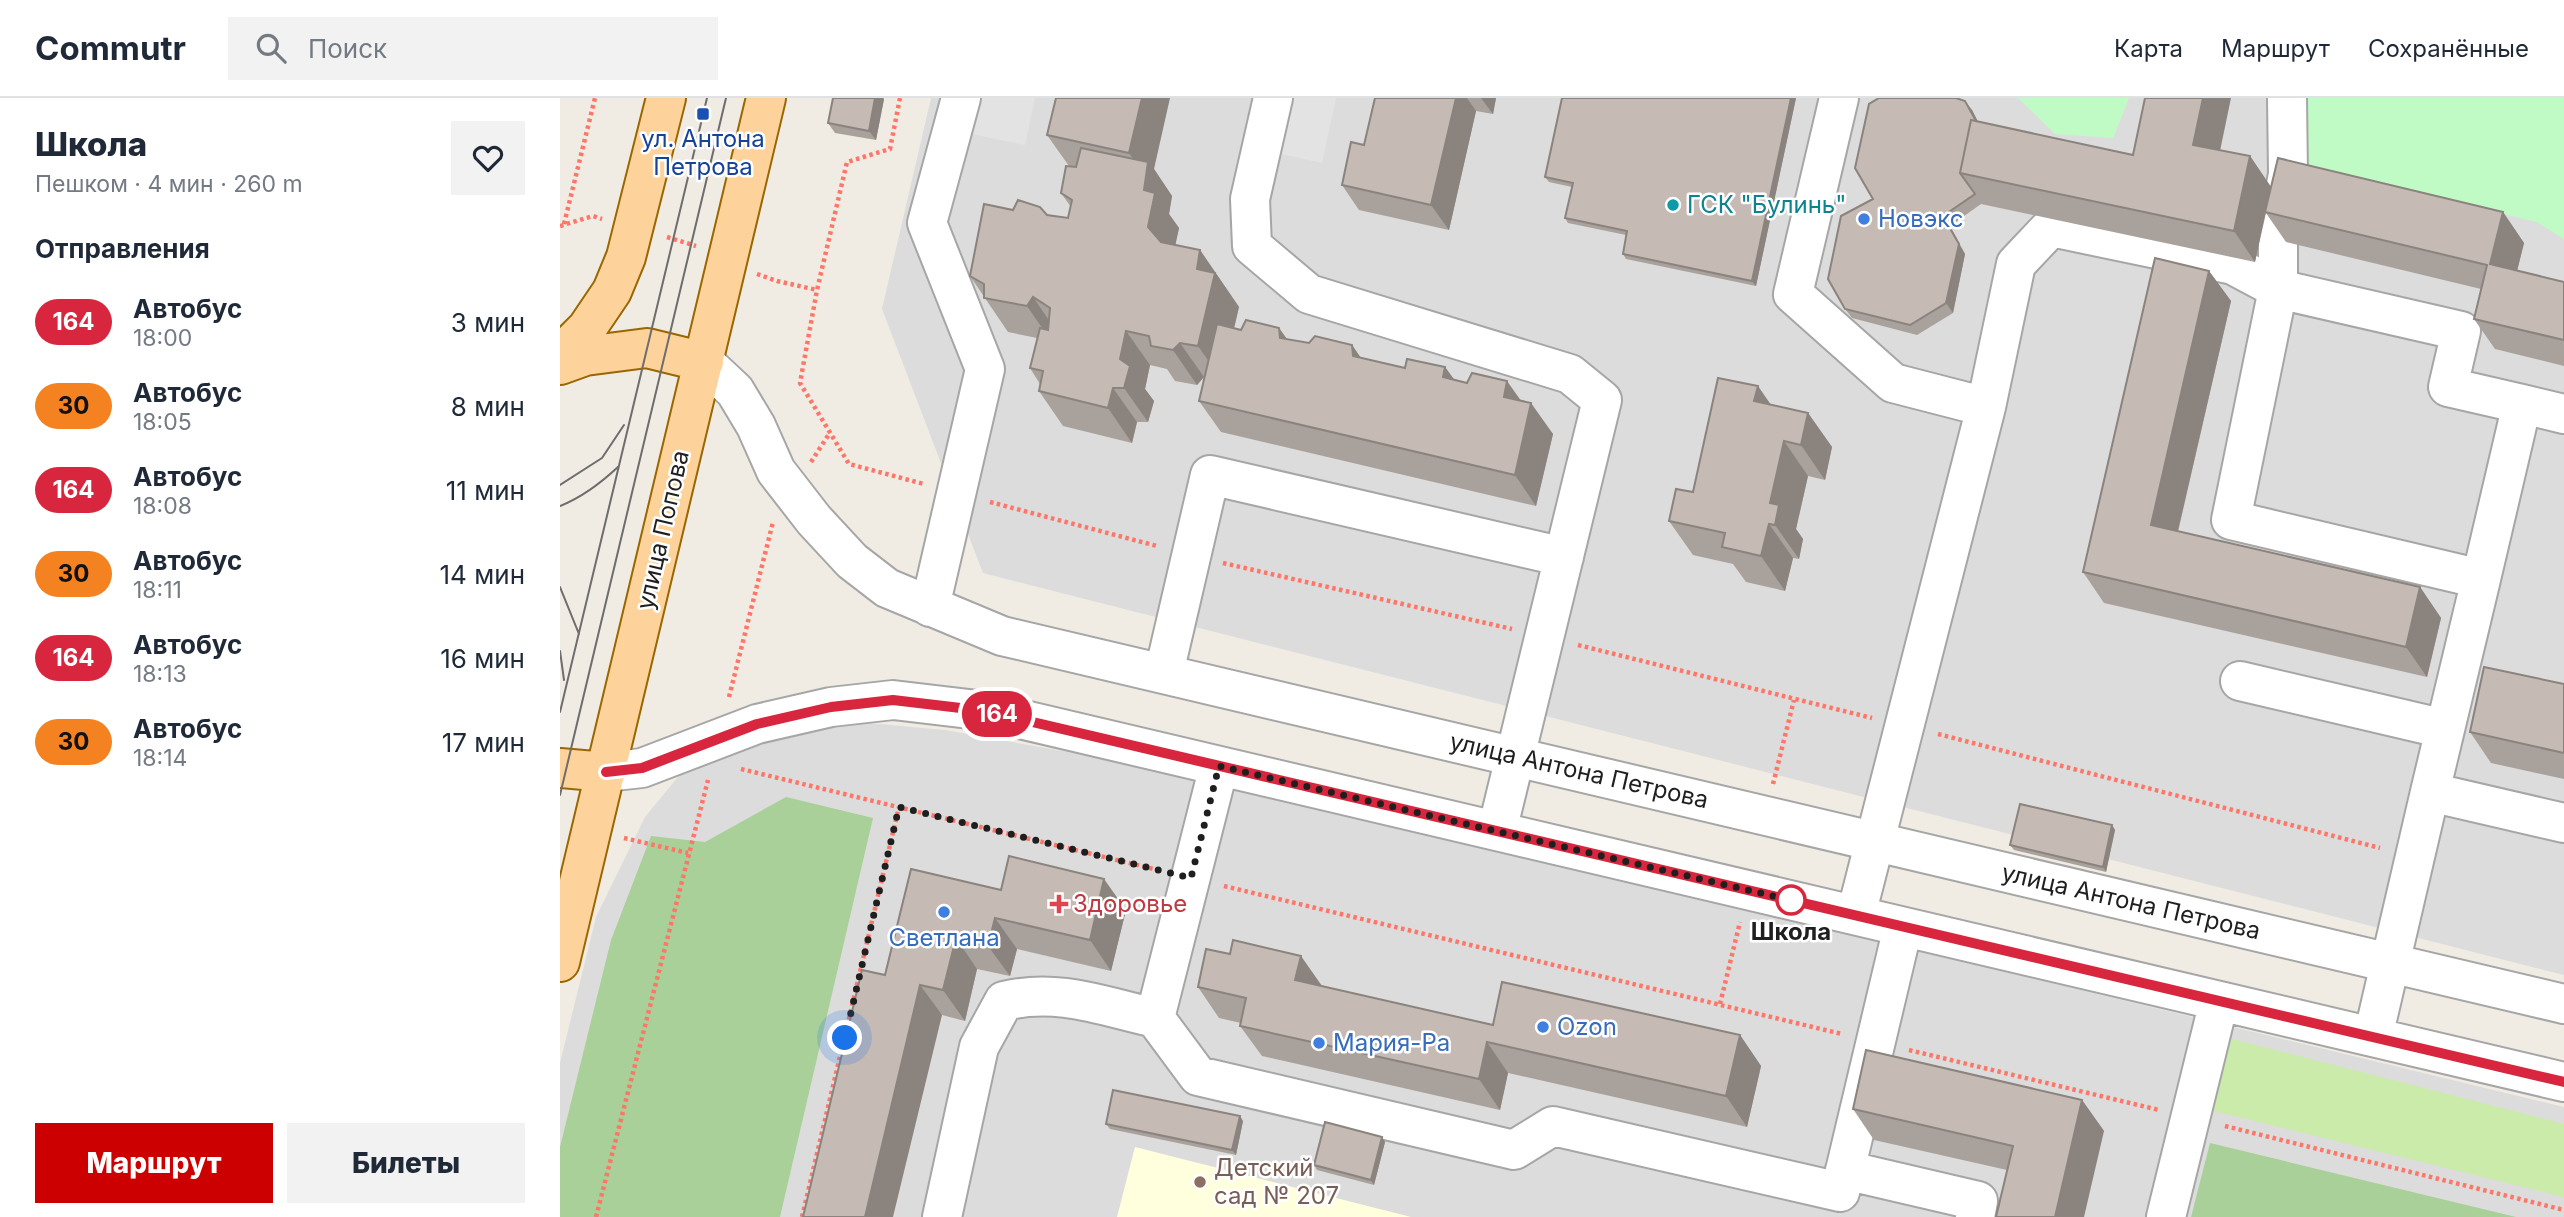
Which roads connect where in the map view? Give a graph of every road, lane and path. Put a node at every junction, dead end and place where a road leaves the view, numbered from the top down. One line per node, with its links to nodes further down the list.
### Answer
1 (595, 98): 9 (path)
2 (666, 98): 12 (main road)
3 (766, 98): 13 (main road, улица Попова)
4 (900, 98): 11 (path)
5 (961, 98): 22 (street)
6 (1273, 98): 20 (street)
7 (1839, 98): 16 (street)
8 (2287, 98): 10 (street)
9 (560, 226)
10 (2278, 289): 15 (street); 16 (street); 21 (street)
11 (817, 290)
12 (560, 355)
13 (704, 362): 14 (main road); 19 (street, улица Антона Петрова); 30 (main road, улица Попова)
14 (560, 365)
15 (2522, 404): 17 (street); 21 (street)
16 (1986, 407): 35 (street)
17 (2564, 414)
18 (829, 433): 19 (path)
19 (791, 491): 22 (street, улица Антона Петрова); 26 (path)
20 (1564, 557): 23 (street); 27 (street)
21 (2481, 579): 25 (street)
22 (930, 607): 23 (street, улица Антона Петрова)
23 (1164, 673): 27 (street, улица Антона Петрова)
24 (2240, 681): 25 (street)
25 (2445, 729): 31 (street)
26 (728, 753): 28 (street); 30 (street); 32 (path); 50 (path)
27 (1515, 756): 34 (street); 35 (street, улица Антона Петрова)
28 (1219, 766): 34 (street); 36 (street)
29 (560, 768): 30 (main road)
30 (606, 772): 39 (main road, улица Попова)
31 (2430, 792): 33 (street); 40 (street)
32 (899, 807): 36 (path); 51 (path)
33 (2564, 823)
34 (1497, 831): 37 (street)
35 (1874, 842): 37 (street); 40 (street, улица Антона Петрова)
36 (1191, 878): 43 (street); 45 (path)
37 (1856, 915): 38 (street)
38 (1903, 927): 41 (street); 45 (street)
39 (560, 962)
40 (2391, 963): 42 (street, улица Антона Петрова); 44 (street)
41 (2219, 1001): 44 (street); 47 (street)
42 (2564, 1004)
43 (1155, 1018): 48 (street); 52 (street)
44 (2373, 1037): 46 (street)
45 (1876, 1042): 47 (path); 48 (street)
46 (2564, 1082)
47 (2190, 1117): 49 (path); 54 (street)
48 (1845, 1170): 53 (street)
49 (2564, 1210)
50 (597, 1217)
51 (802, 1217)
52 (942, 1217)
53 (1975, 1217)
54 (2166, 1217)

